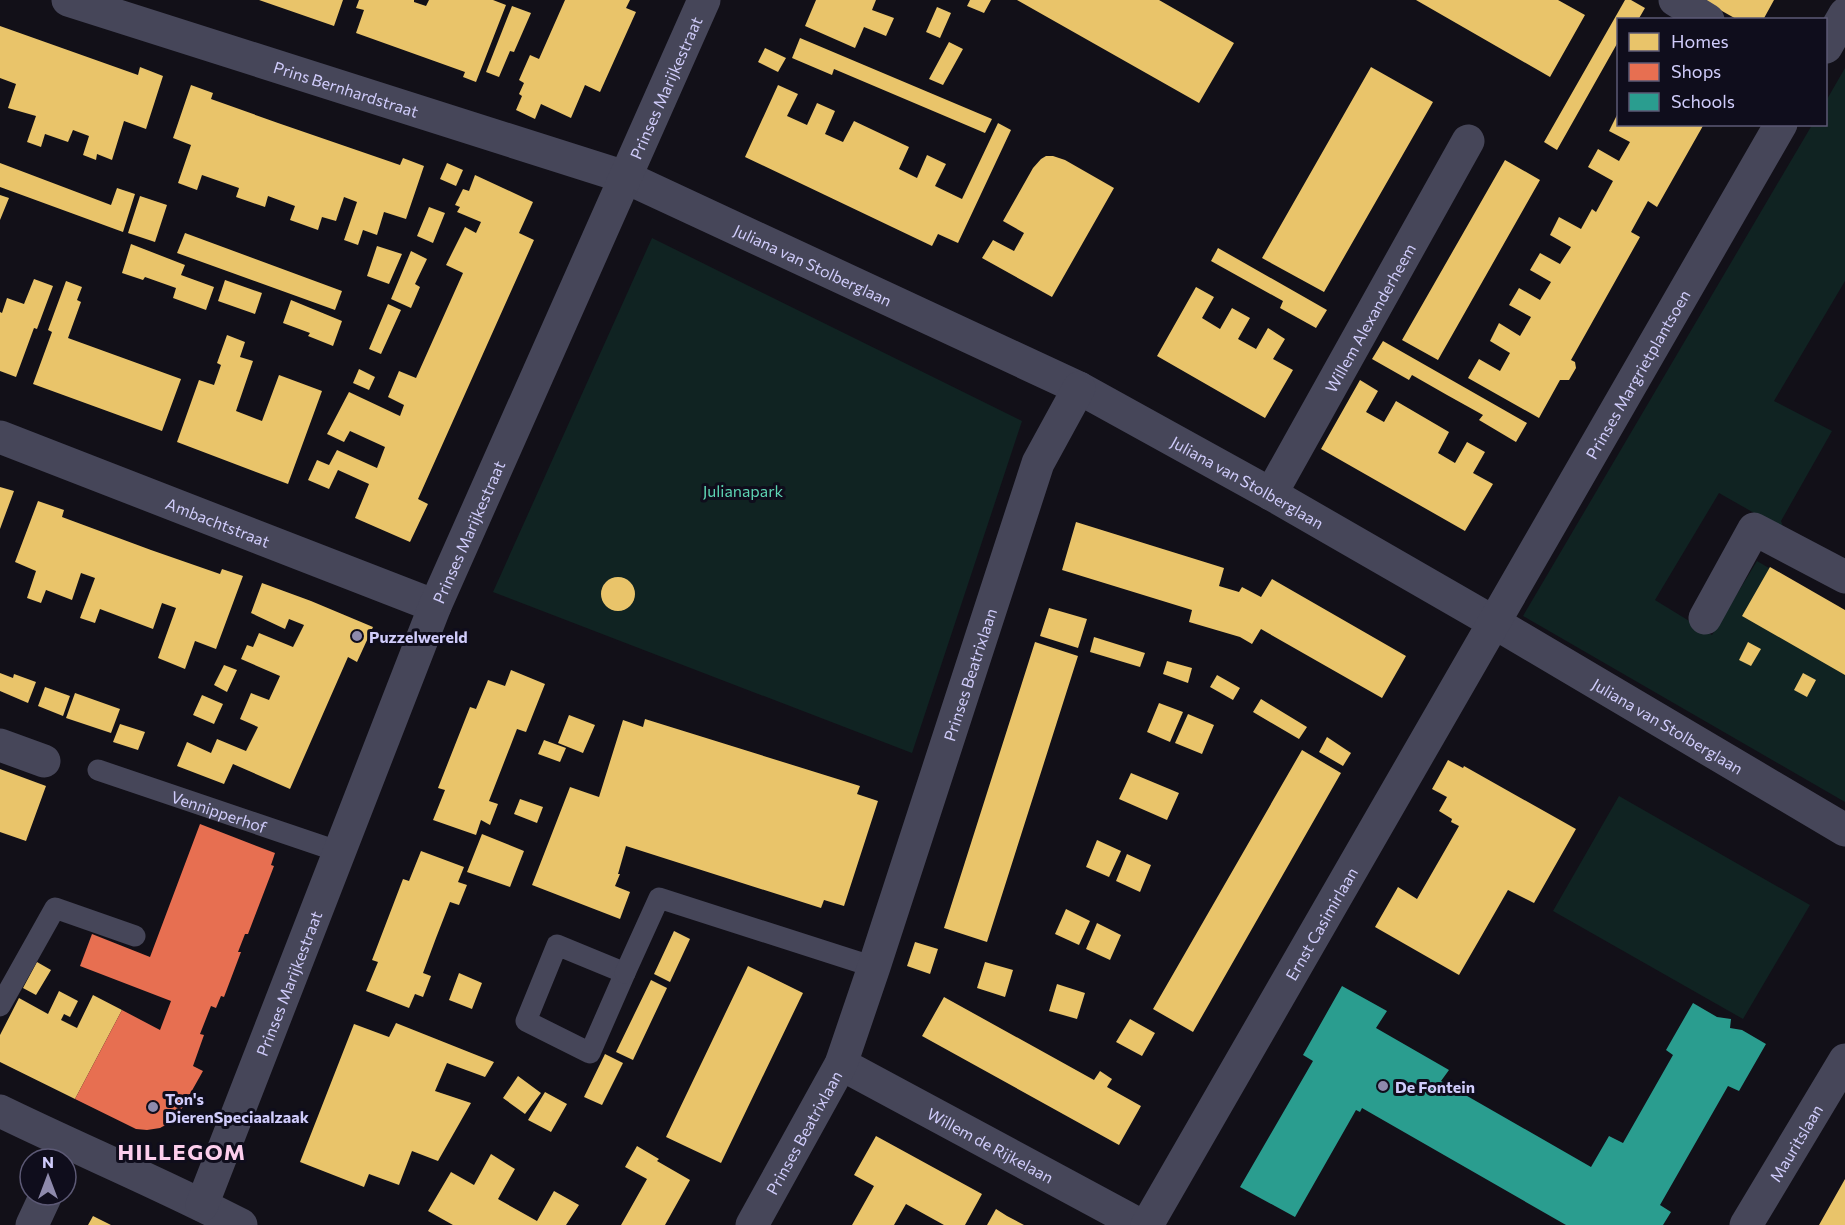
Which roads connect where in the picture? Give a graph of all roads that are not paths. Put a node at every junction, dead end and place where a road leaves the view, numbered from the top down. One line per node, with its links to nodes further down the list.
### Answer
1 (68, 0): 9 (street, Prins Bernhardstraat)
2 (704, 0): 9 (street, Prinses Marijkestraat)
3 (1675, 0): 5 (street)
4 (1845, 14): 6 (street)
5 (1705, 18)
6 (1827, 45)
7 (1779, 126): 16 (street, Prinses Margrietplantsoen)
8 (1468, 141): 12 (street, Willem Alexanderheem)
9 (626, 177): 10 (street, Juliana van Stolberglaan); 14 (street, Prinses Marijkestraat)
10 (1079, 388): 12 (street, Juliana van Stolberglaan); 23 (street, Prinses Beatrixlaan)
11 (0, 437): 14 (street, Ambachtstraat)
12 (1271, 494): 16 (street, Juliana van Stolberglaan)
13 (1845, 577): 15 (street)
14 (435, 606): 21 (street, Prinses Marijkestraat)
15 (1705, 618)
16 (1495, 623): 20 (street, Juliana van Stolberglaan); 37 (street, Ernst Casimirlaan)
17 (0, 746): 18 (street)
18 (44, 761)
19 (98, 770): 21 (lane, Vennipperhof)
20 (1845, 830)
21 (340, 852): 31 (street, Prinses Marijkestraat)
22 (135, 936): 25 (lane)
23 (874, 968): 24 (lane); 27 (street, Prinses Beatrixlaan)
24 (626, 973): 24 (lane)
25 (0, 1006)
26 (1845, 1060): 38 (street, Mauritslaan)
27 (841, 1064): 35 (street, Prinses Beatrixlaan); 36 (street, Willem de Rijkelaan)
28 (0, 1111): 29 (street)
29 (59, 1147)
30 (78, 1156): 31 (street)
31 (202, 1205): 34 (street)
32 (40, 1207): 33 (street)
33 (32, 1225)
34 (241, 1225)
35 (752, 1225)
36 (1140, 1225)
37 (1147, 1225)
38 (1746, 1225)

